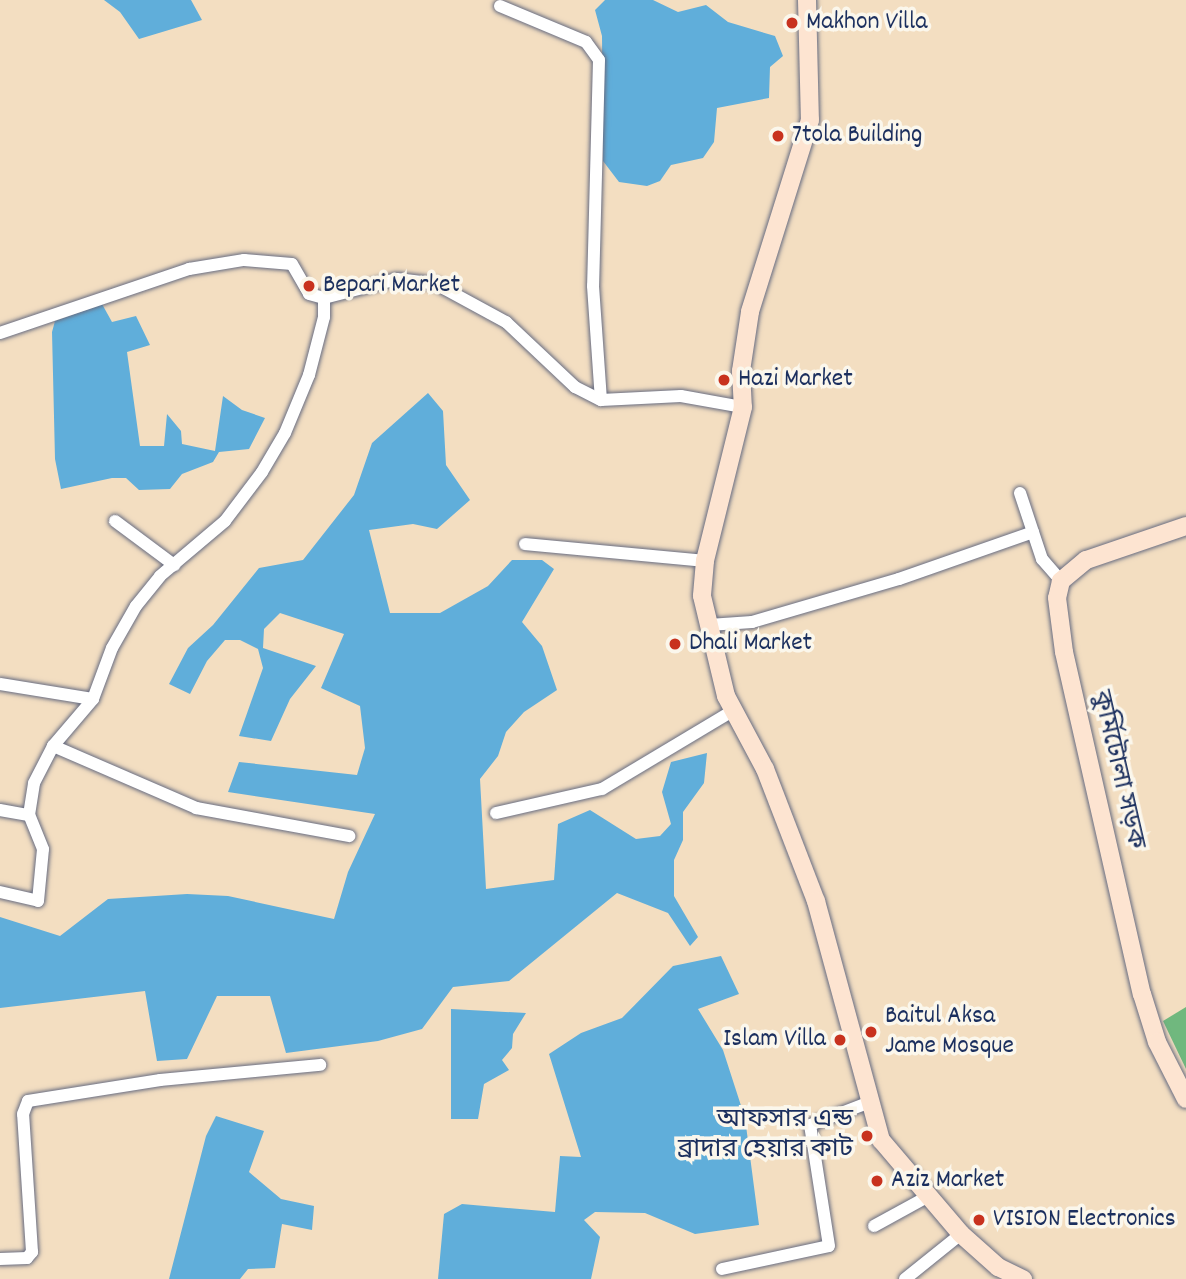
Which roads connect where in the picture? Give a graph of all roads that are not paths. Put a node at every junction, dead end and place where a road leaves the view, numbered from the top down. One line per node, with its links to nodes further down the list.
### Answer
1 (807, 0): 6 (street)
2 (500, 6): 5 (street)
3 (324, 298): 4 (street); 5 (street); 13 (street)
4 (0, 333)
5 (601, 400): 6 (street)
6 (743, 407): 12 (street)
7 (1020, 493): 10 (street)
8 (115, 521): 13 (street)
9 (1184, 530): 14 (street)
10 (1033, 532): 14 (street); 15 (street)
11 (525, 544): 12 (street)
12 (705, 561): 15 (street)
13 (174, 565): 17 (street)
14 (1061, 581): 26 (street, কুর্মিটোলা সড়ক)
15 (709, 625): 18 (street)
16 (0, 684): 17 (street)
17 (93, 699): 19 (street)
18 (734, 710): 21 (street); 27 (street)
19 (53, 746): 22 (street); 23 (street)
20 (0, 810): 22 (street)
21 (496, 813)
22 (29, 815): 24 (street)
23 (349, 836)
24 (0, 892)
25 (320, 1065): 31 (street)
26 (1186, 1099)
27 (870, 1102): 28 (street); 32 (street)
28 (927, 1198): 29 (street); 30 (street)
29 (874, 1226)
30 (961, 1234): 33 (street); 34 (street)
31 (0, 1259)
32 (722, 1269)
33 (905, 1279)
34 (1023, 1279)

